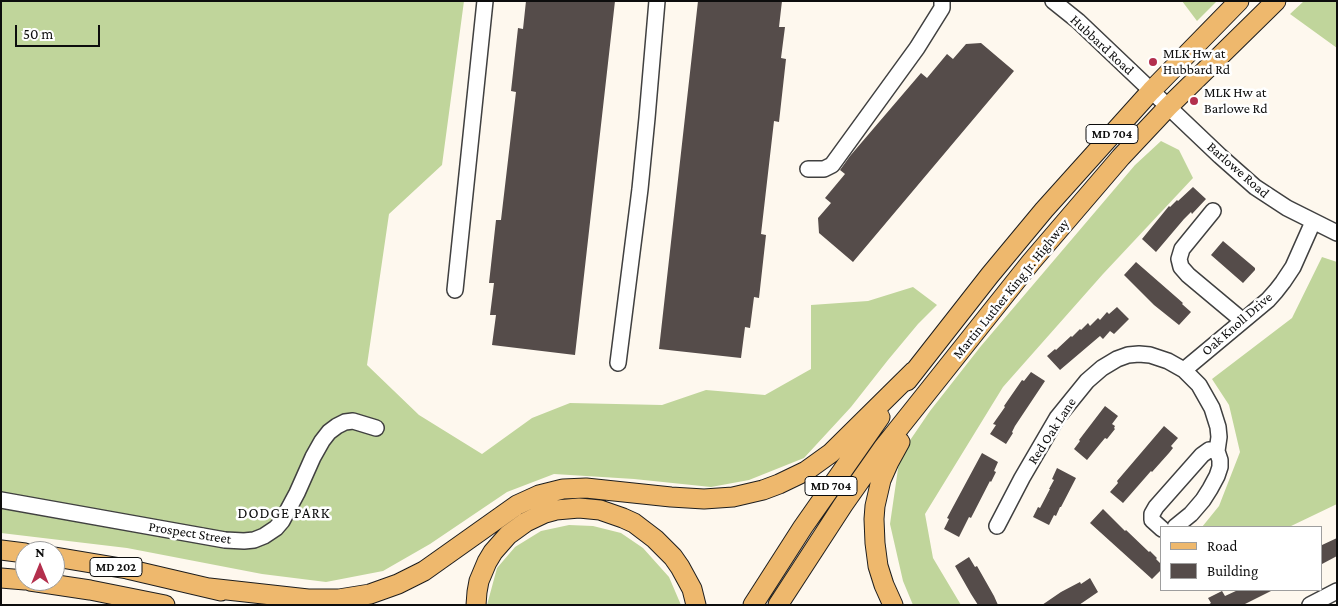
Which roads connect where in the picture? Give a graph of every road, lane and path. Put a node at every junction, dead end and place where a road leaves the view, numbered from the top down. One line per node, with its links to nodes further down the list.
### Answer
1 (486, 1): 13 (street)
2 (657, 1): 15 (street)
3 (942, 1): 9 (street)
4 (1052, 1): 7 (street, Hubbard Road)
5 (1239, 1): 7 (main road, Martin Luther King Jr. Highway / MD 704)
6 (1276, 1): 8 (main road, Martin Luther King Jr. Highway / MD 704)
7 (1151, 90): 8 (street, Barlowe Road); 17 (main road, Martin Luther King Jr. Highway / MD 704)
8 (1168, 107): 11 (street, Barlowe Road); 18 (main road, Martin Luther King Jr. Highway / MD 704)
9 (808, 170)
10 (1213, 211): 14 (street)
11 (1313, 222): 12 (street, Barlowe Road); 14 (street, Oak Knoll Drive)
12 (1337, 233)
13 (455, 290)
14 (1242, 321): 16 (street, Oak Knoll Drive)
15 (618, 363)
16 (1184, 370): 20 (street); 22 (street, Red Oak Lane)
17 (914, 371): 31 (main road); 38 (main road, Martin Luther King Jr. Highway / MD 704)
18 (935, 383): 39 (main road, Martin Luther King Jr. Highway / MD 704); 40 (main road)
19 (376, 428): 21 (street, Prospect Street)
20 (1217, 450): 23 (street); 24 (street)
21 (1, 500)
22 (997, 526)
23 (1176, 526)
24 (1160, 527)
25 (1, 550): 26 (main road)
26 (15, 552)
27 (65, 559): 31 (main road, MD 202)
28 (1, 578): 29 (main road)
29 (15, 579)
30 (65, 586): 34 (main road, MD 202)
31 (209, 588): 35 (main road, MD 202)
32 (1337, 591): 33 (street)
33 (1319, 603)
34 (164, 605)
35 (270, 605)
36 (476, 605): 37 (main road)
37 (696, 605)
38 (753, 605)
39 (778, 605)
40 (893, 605)

